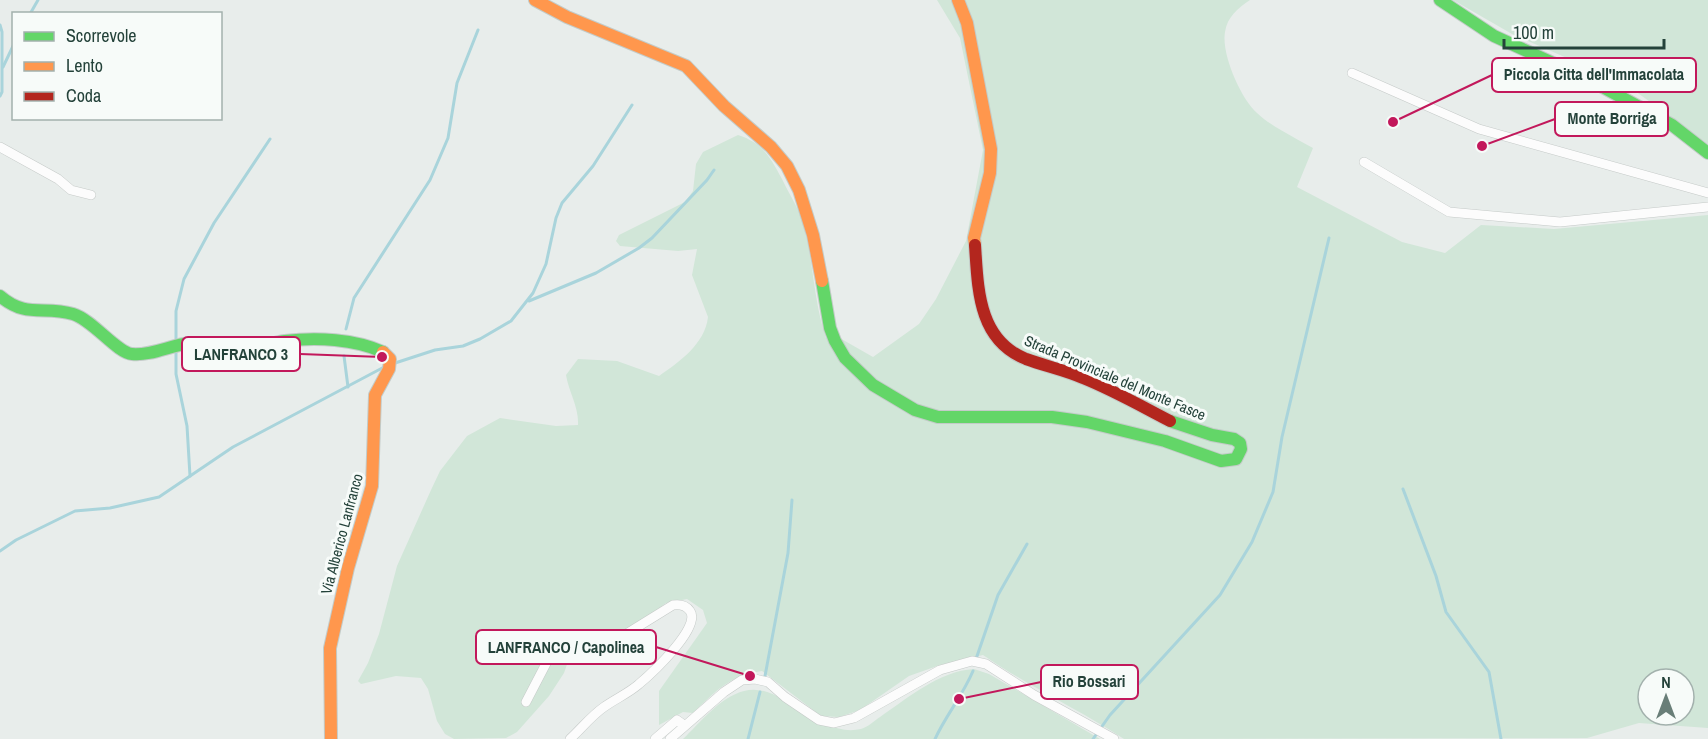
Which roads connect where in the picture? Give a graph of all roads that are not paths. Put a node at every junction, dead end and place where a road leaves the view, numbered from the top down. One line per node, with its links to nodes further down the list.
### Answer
1 (535, 0): 2 (main road, Strada Provinciale del Monte Fasce)
2 (958, 0)
3 (1440, 0): 6 (main road)
4 (1352, 73): 8 (street)
5 (0, 147): 9 (street)
6 (1708, 153)
7 (1364, 162): 10 (street)
8 (1708, 192)
9 (91, 195)
10 (1708, 207)
11 (0, 296): 14 (main road, Via Alberico Lanfranco)
12 (526, 702): 15 (street)
13 (684, 725): 16 (street); 17 (street); 18 (street)
14 (331, 739)
15 (570, 739)
16 (655, 739)
17 (670, 739)
18 (1114, 739)

